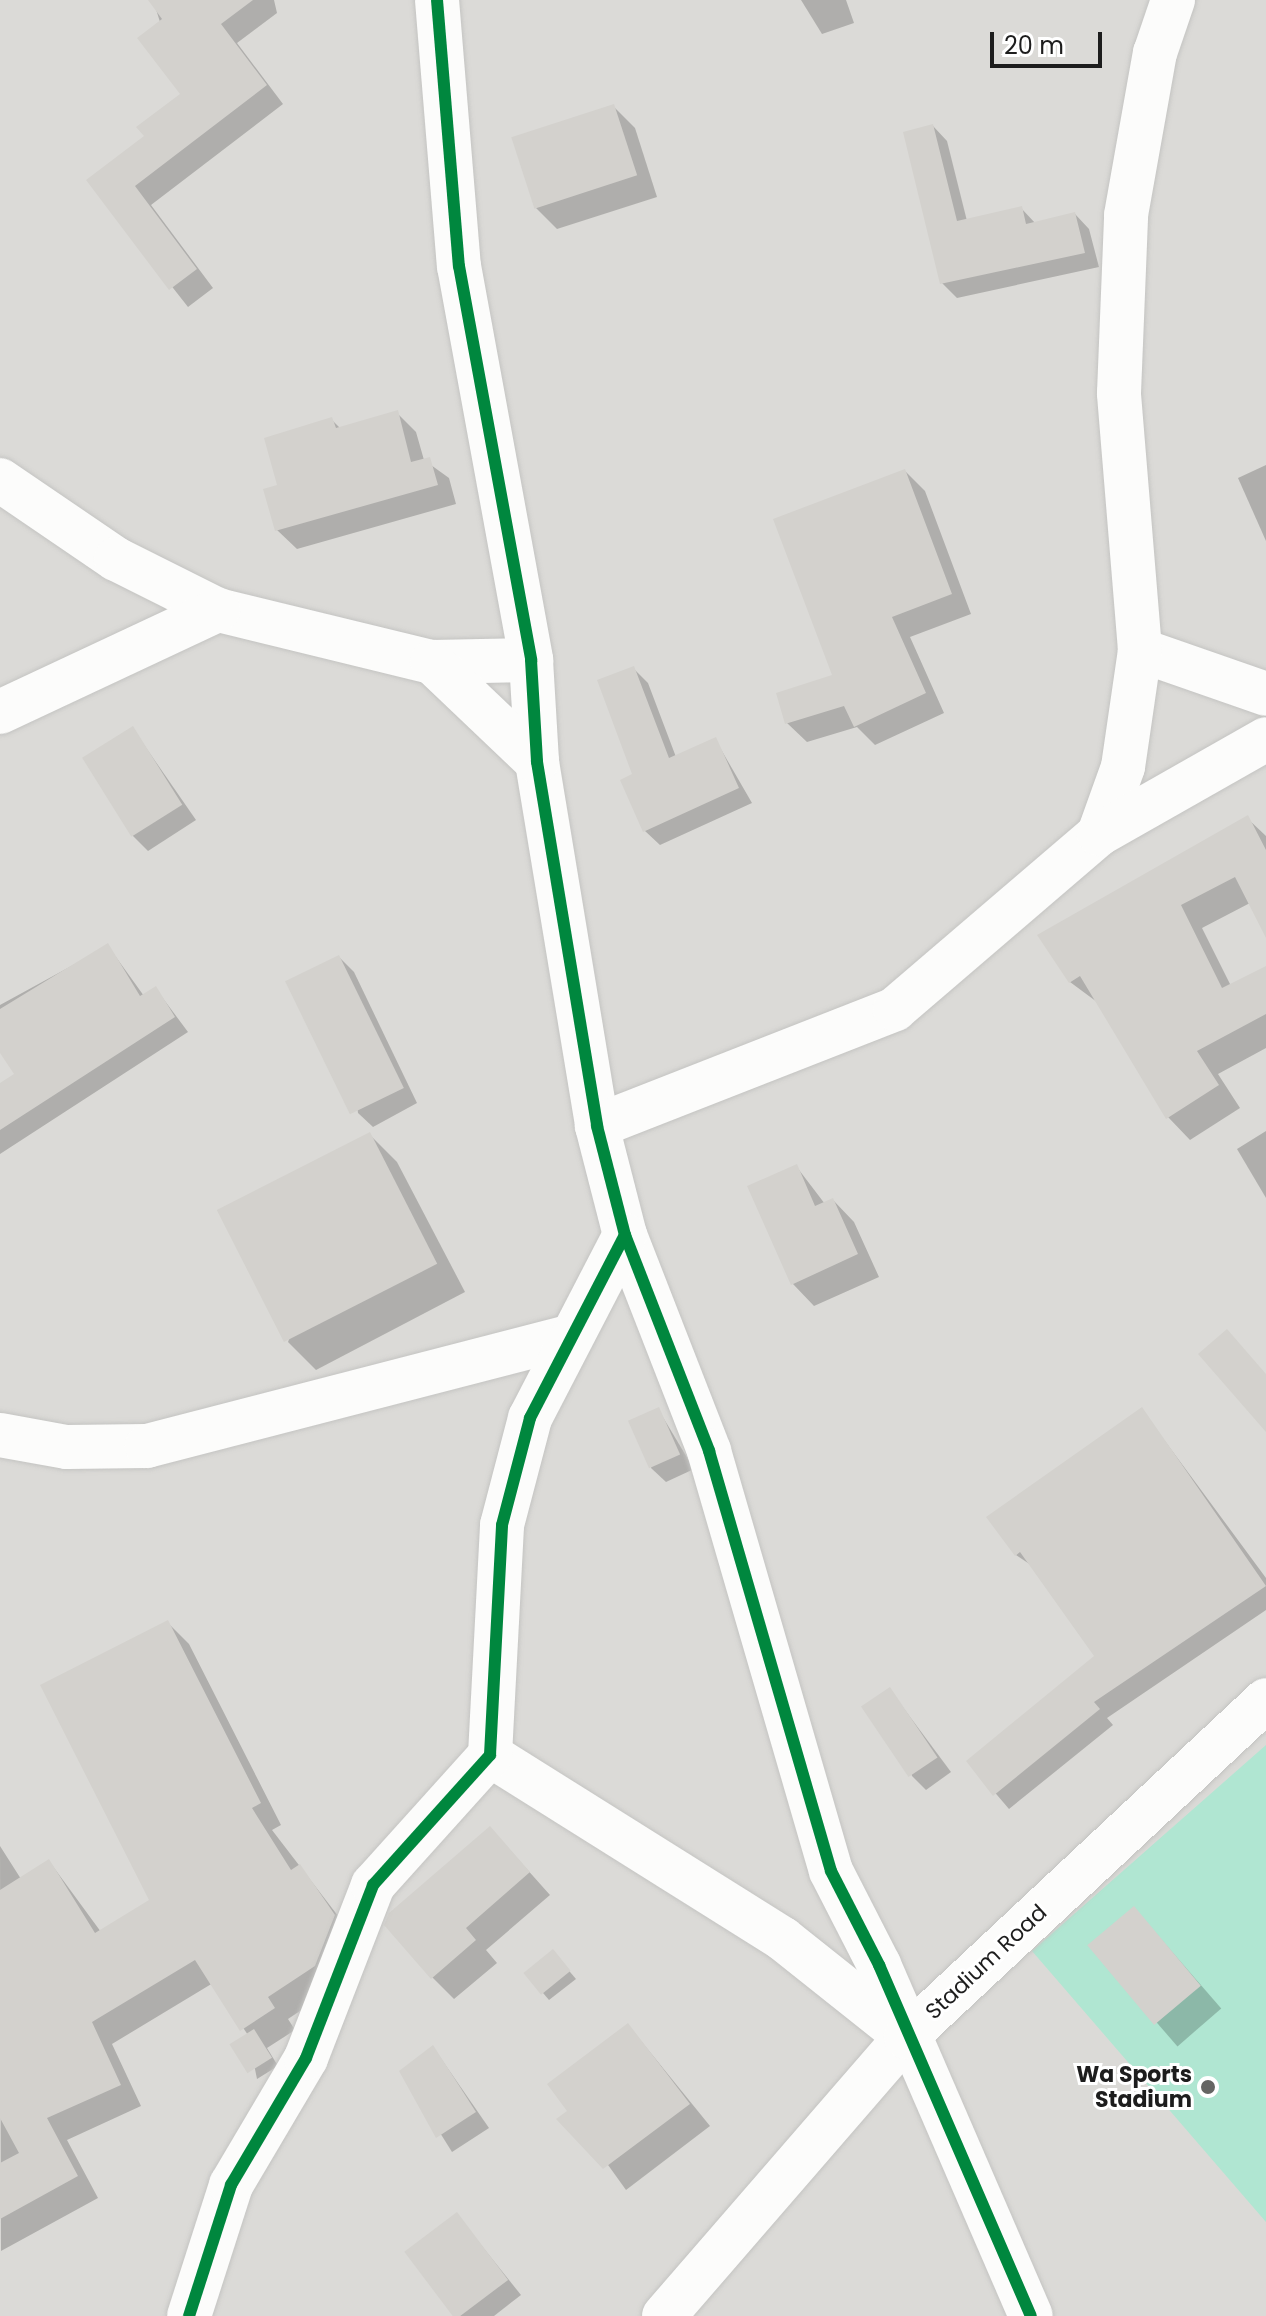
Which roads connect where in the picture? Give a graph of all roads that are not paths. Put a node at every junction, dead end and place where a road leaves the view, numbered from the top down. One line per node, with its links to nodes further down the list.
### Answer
1 (437, 0): 6 (street)
2 (1173, 0): 5 (street)
3 (0, 480): 4 (street)
4 (218, 610): 7 (street); 9 (street)
5 (1140, 650): 8 (street); 12 (street)
6 (531, 660): 7 (street); 11 (street)
7 (432, 662): 11 (street)
8 (1266, 694)
9 (0, 712)
10 (1266, 739): 12 (street)
11 (537, 762): 13 (street)
12 (1099, 834): 13 (street)
13 (597, 1126): 14 (street)
14 (625, 1235): 15 (street); 19 (street)
15 (571, 1336): 16 (street); 18 (street)
16 (0, 1435)
17 (1266, 1700): 19 (street, Stadium Road)
18 (490, 1755): 19 (street); 20 (street)
19 (906, 2037): 21 (street, Stadium Road); 22 (street)
20 (189, 2316)
21 (664, 2316)
22 (1031, 2316)

